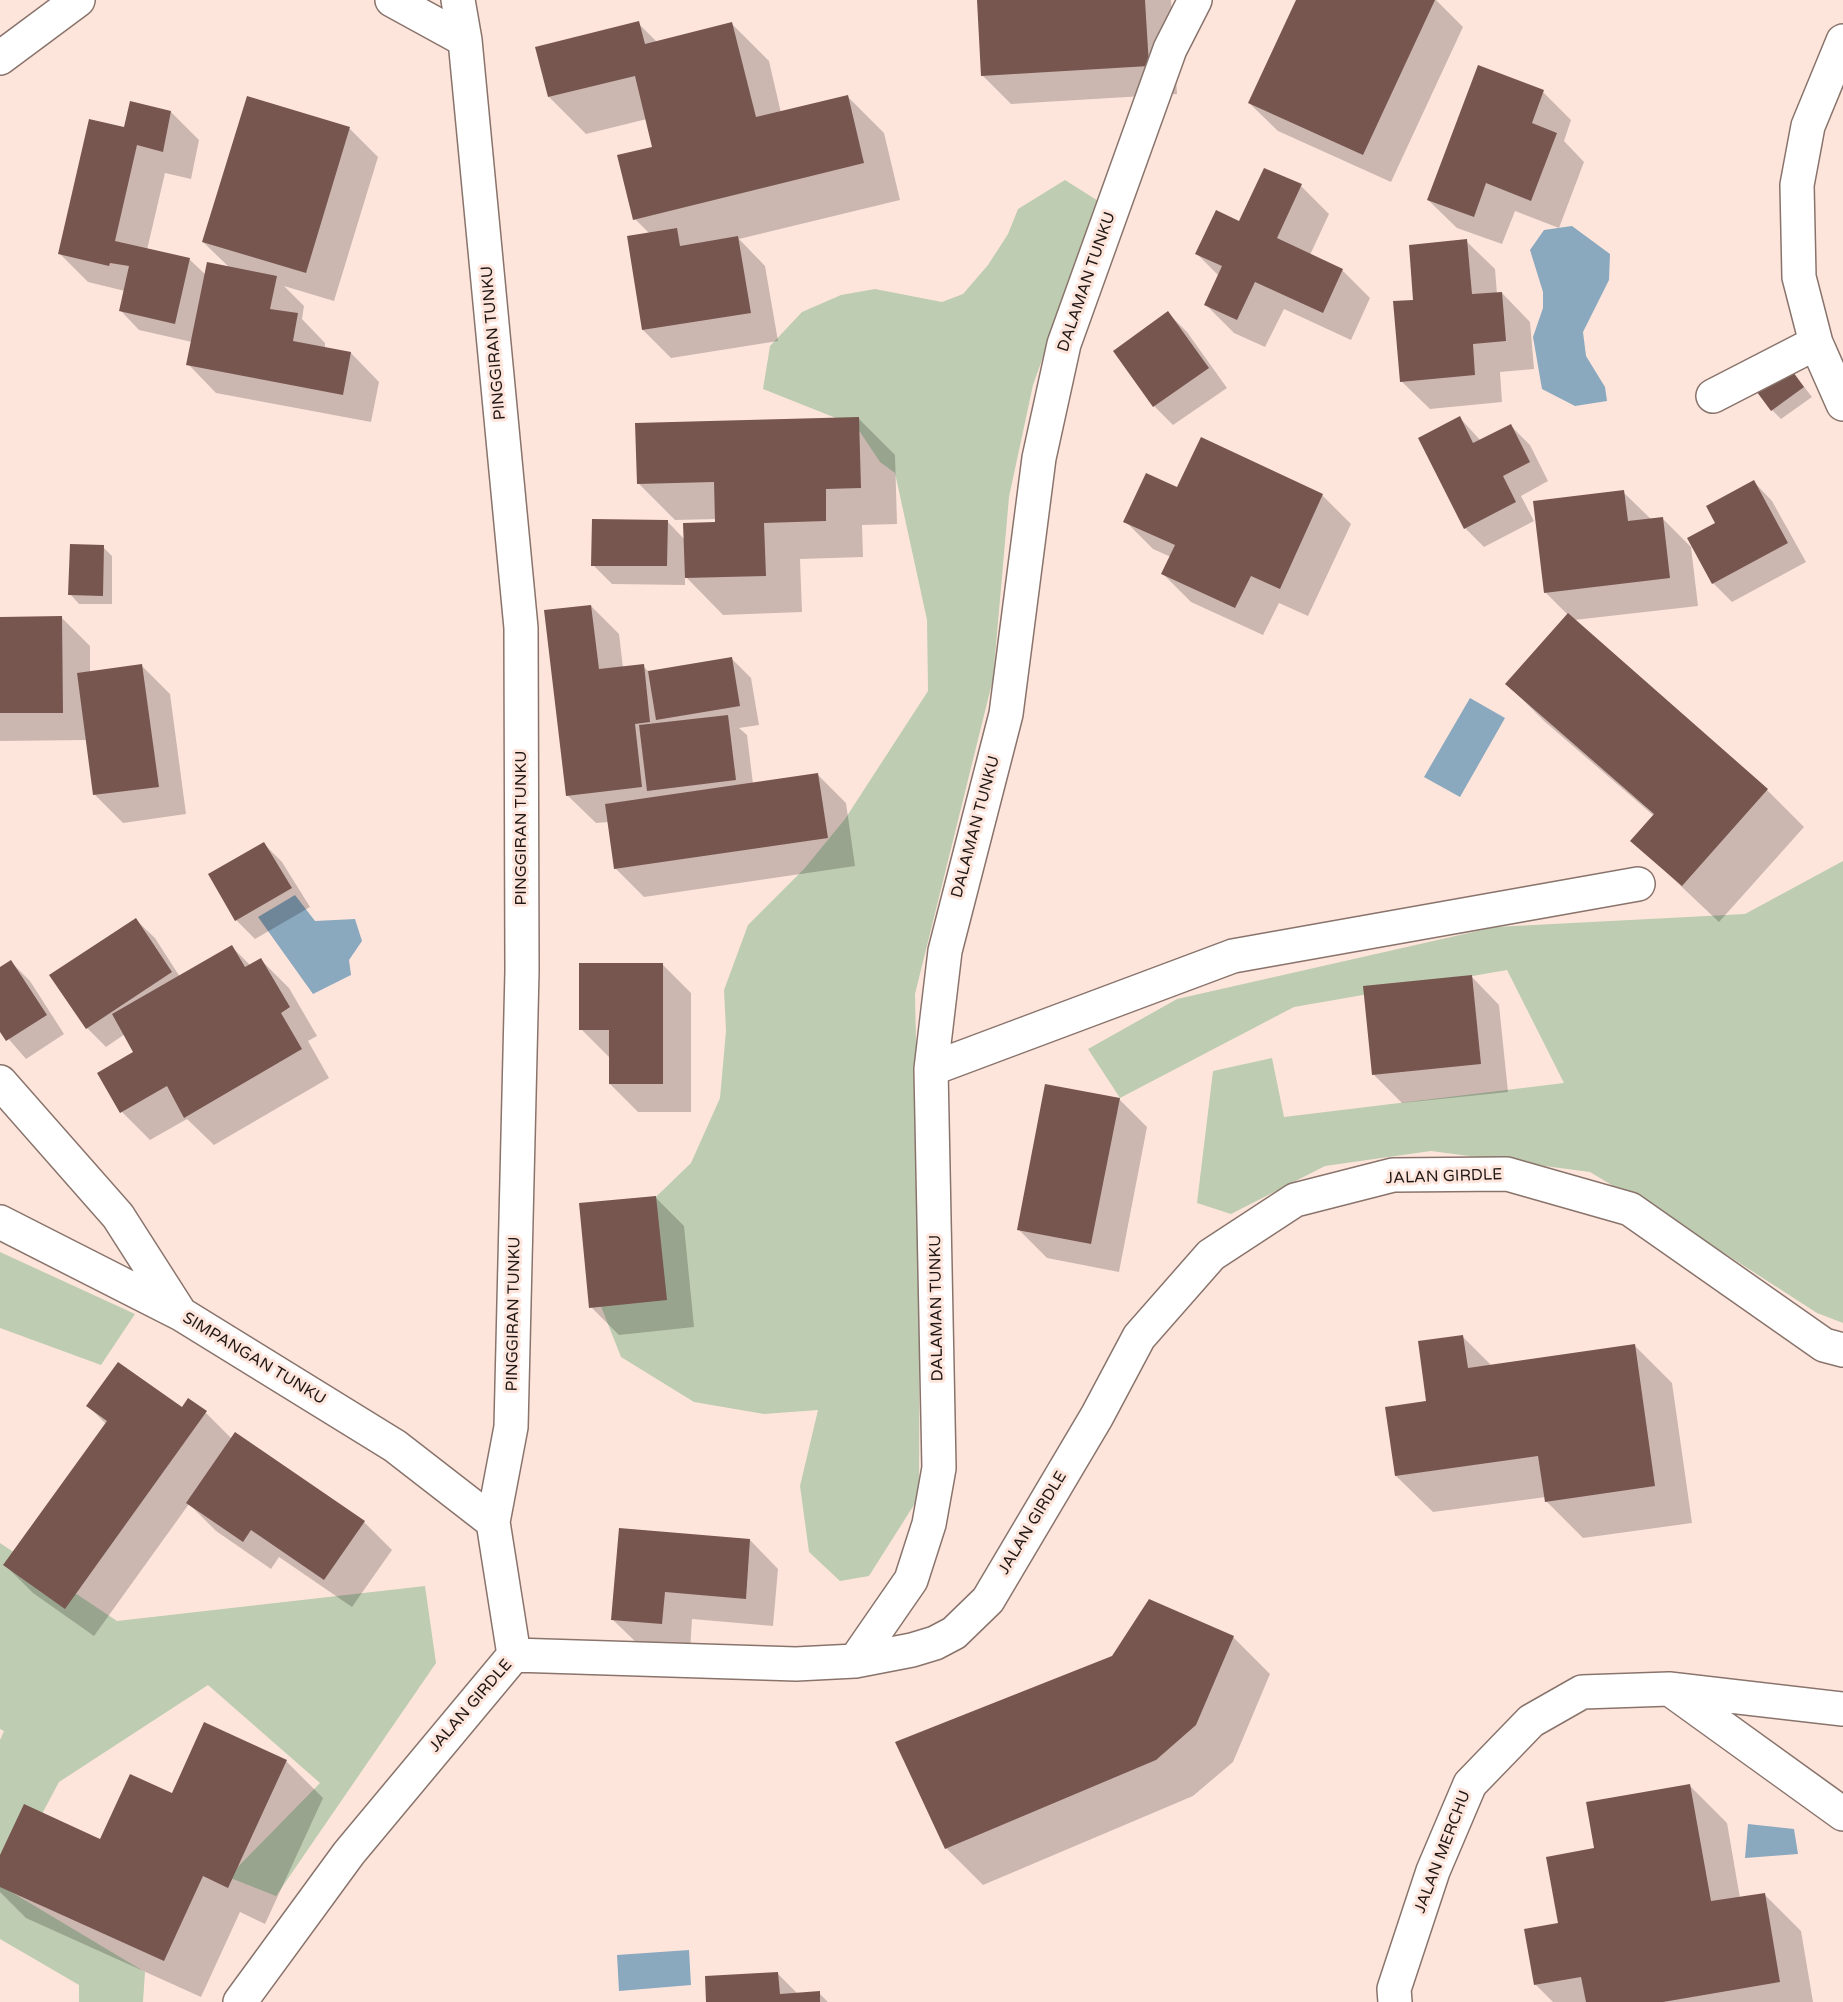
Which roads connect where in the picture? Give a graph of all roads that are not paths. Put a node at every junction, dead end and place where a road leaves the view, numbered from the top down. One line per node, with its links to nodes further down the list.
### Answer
1 (78, 0): 7 (street)
2 (392, 0): 5 (street)
3 (458, 0): 5 (street, PINGGIRAN TUNKU)
4 (1195, 0): 12 (street, DALAMAN TUNKU)
5 (465, 40): 17 (street, PINGGIRAN TUNKU)
6 (1843, 41): 8 (street)
7 (0, 58)
8 (1816, 343): 9 (street); 10 (street)
9 (1713, 396)
10 (1843, 404)
11 (1638, 884): 12 (street)
12 (931, 1069): 19 (street, DALAMAN TUNKU)
13 (0, 1082): 15 (street)
14 (0, 1222): 15 (street, SIMPANGAN TUNKU)
15 (181, 1314): 17 (street, SIMPANGAN TUNKU)
16 (1843, 1350): 19 (street, JALAN GIRDLE)
17 (493, 1522): 18 (street, PINGGIRAN TUNKU)
18 (514, 1655): 19 (street, JALAN GIRDLE); 23 (street, JALAN GIRDLE)
19 (855, 1661)
20 (1669, 1689): 21 (street, JALAN MERCHU); 22 (street); 24 (street, JALAN MERCHU)
21 (1843, 1708)
22 (1843, 1814)
23 (240, 2002)
24 (1395, 2002)

